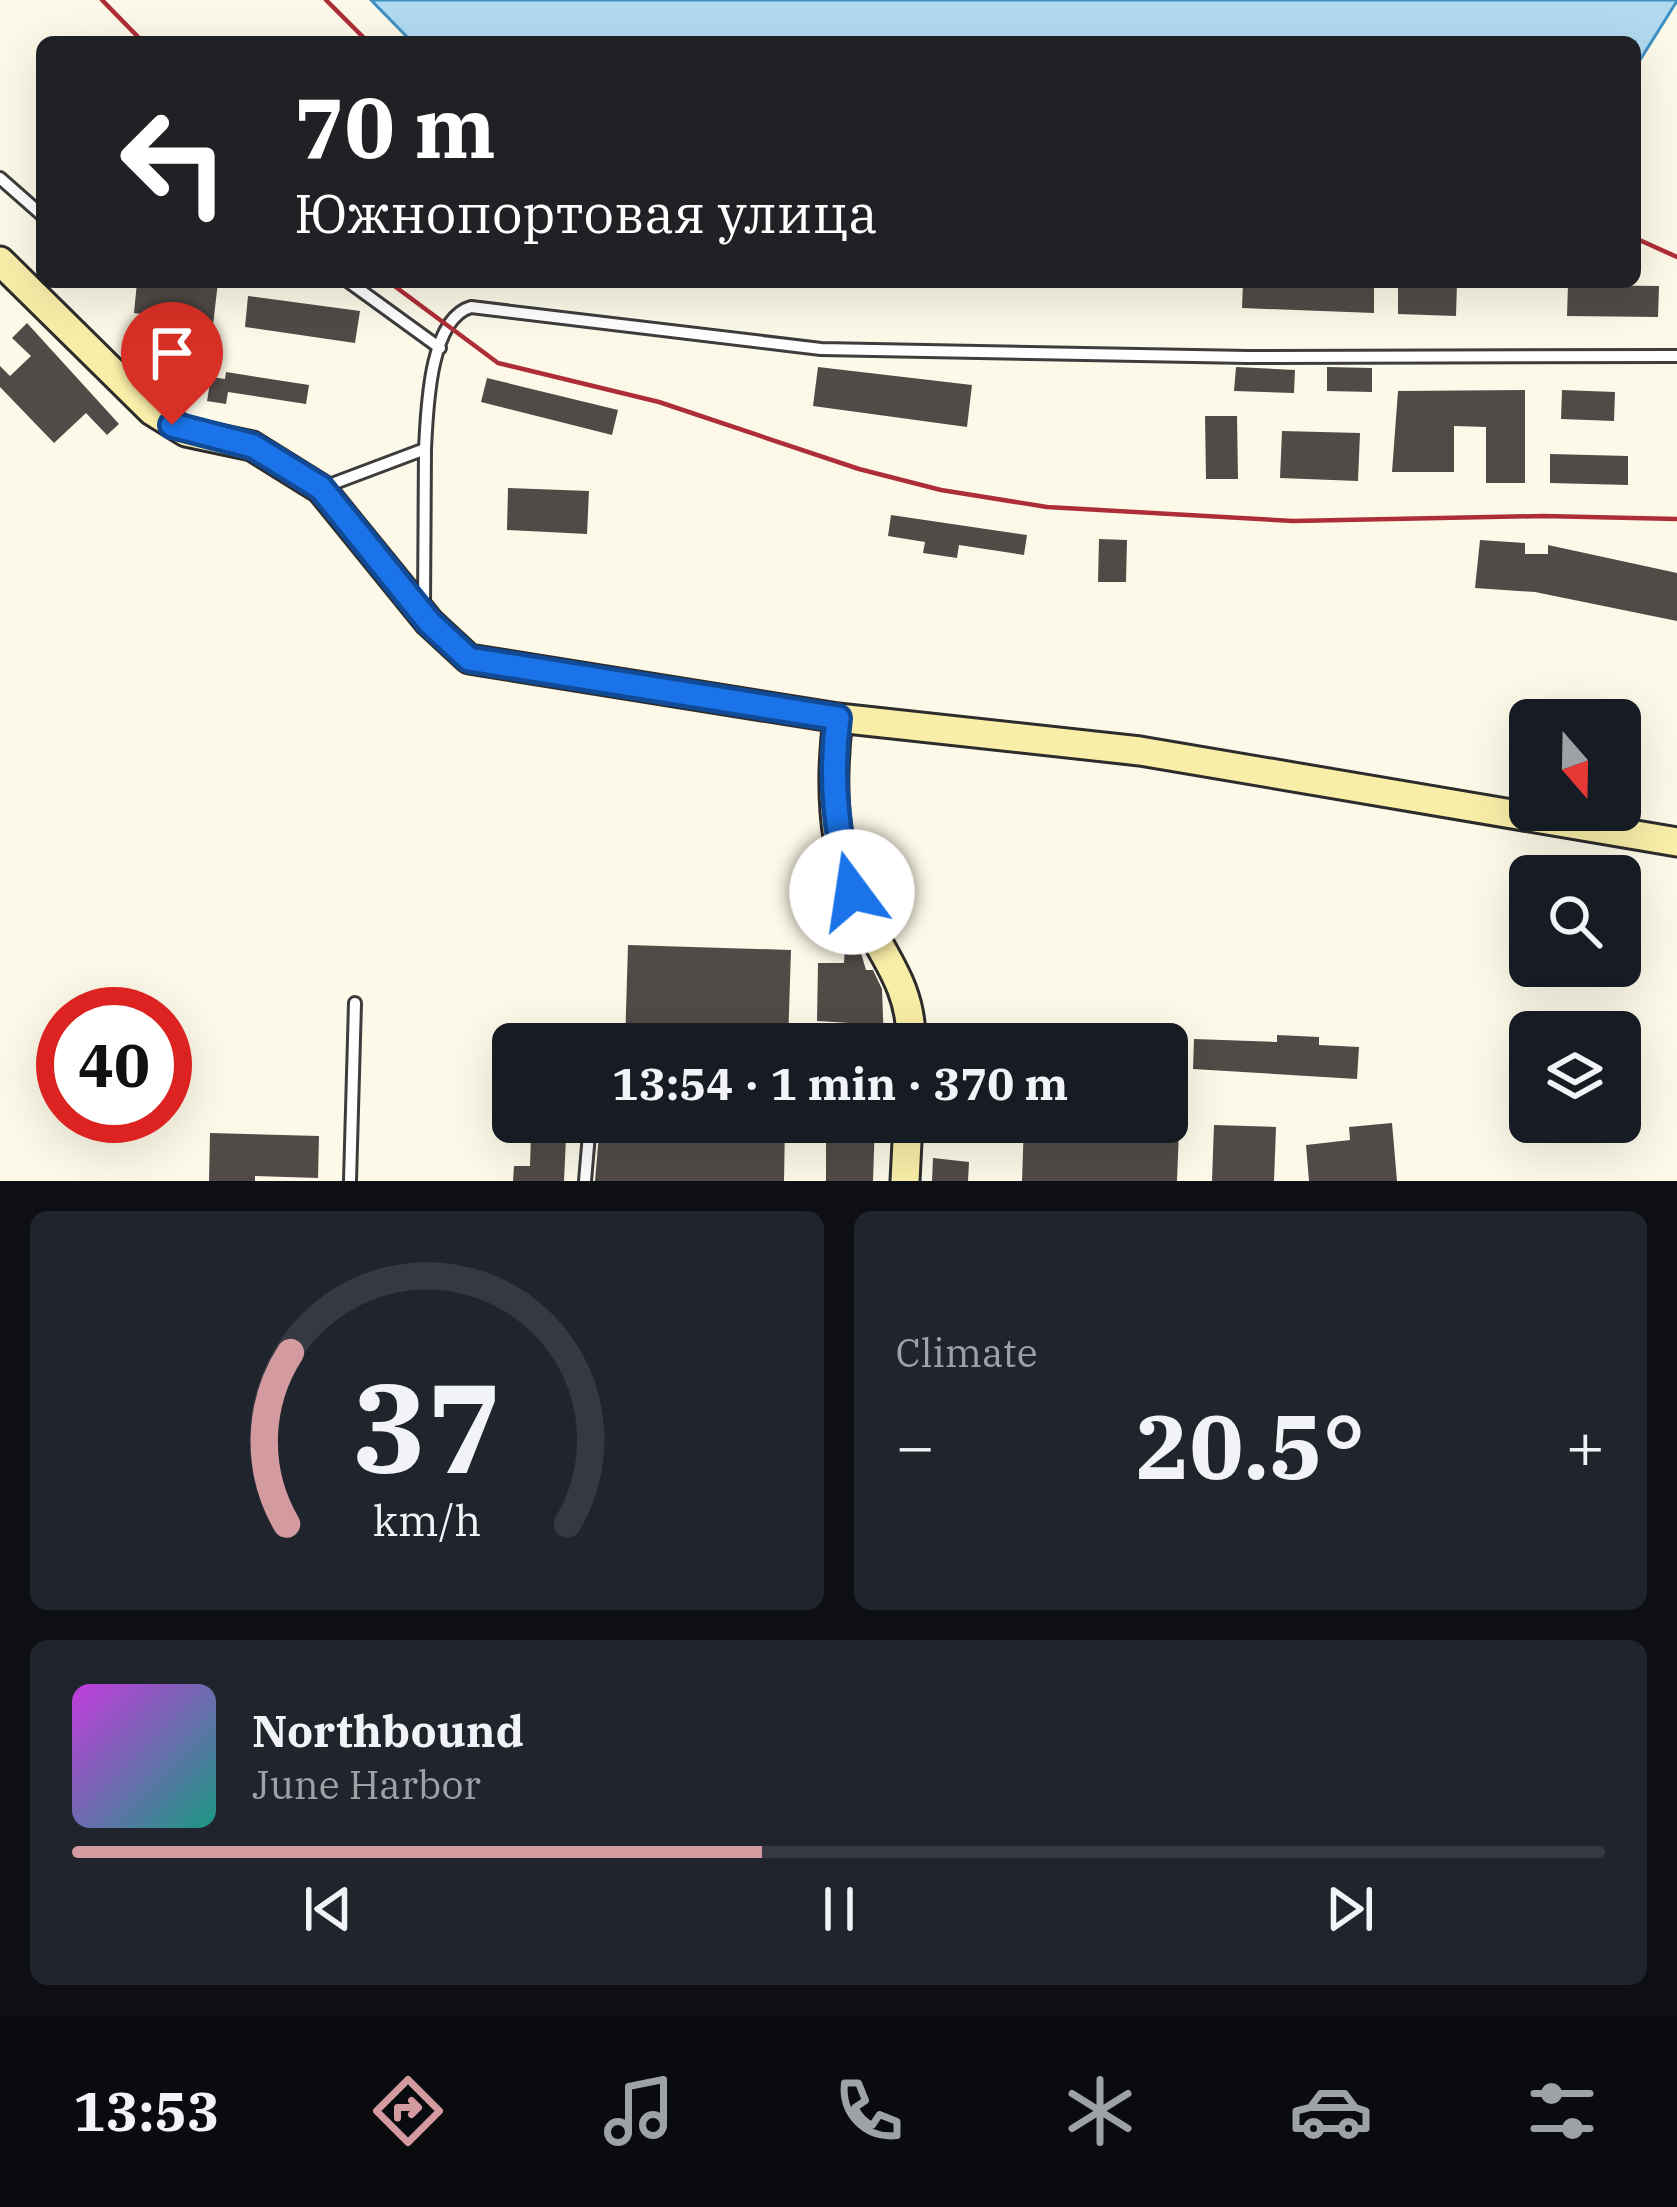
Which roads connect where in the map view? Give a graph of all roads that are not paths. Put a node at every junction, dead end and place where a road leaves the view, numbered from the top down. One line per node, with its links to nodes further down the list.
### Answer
1 (0, 178): 2 (lane)
2 (36, 210)
3 (0, 260): 8 (main road)
4 (357, 288): 5 (lane)
5 (440, 349): 6 (lane); 7 (lane)
6 (1677, 356)
7 (424, 448): 8 (lane); 9 (lane)
8 (321, 488): 9 (main road)
9 (424, 615): 10 (main road)
10 (838, 718): 11 (main road); 13 (main road)
11 (1677, 842)
12 (355, 1003): 16 (lane)
13 (909, 1023)
14 (588, 1143): 17 (lane)
15 (907, 1143): 18 (main road)
16 (350, 1181)
17 (585, 1181)
18 (905, 1181)

